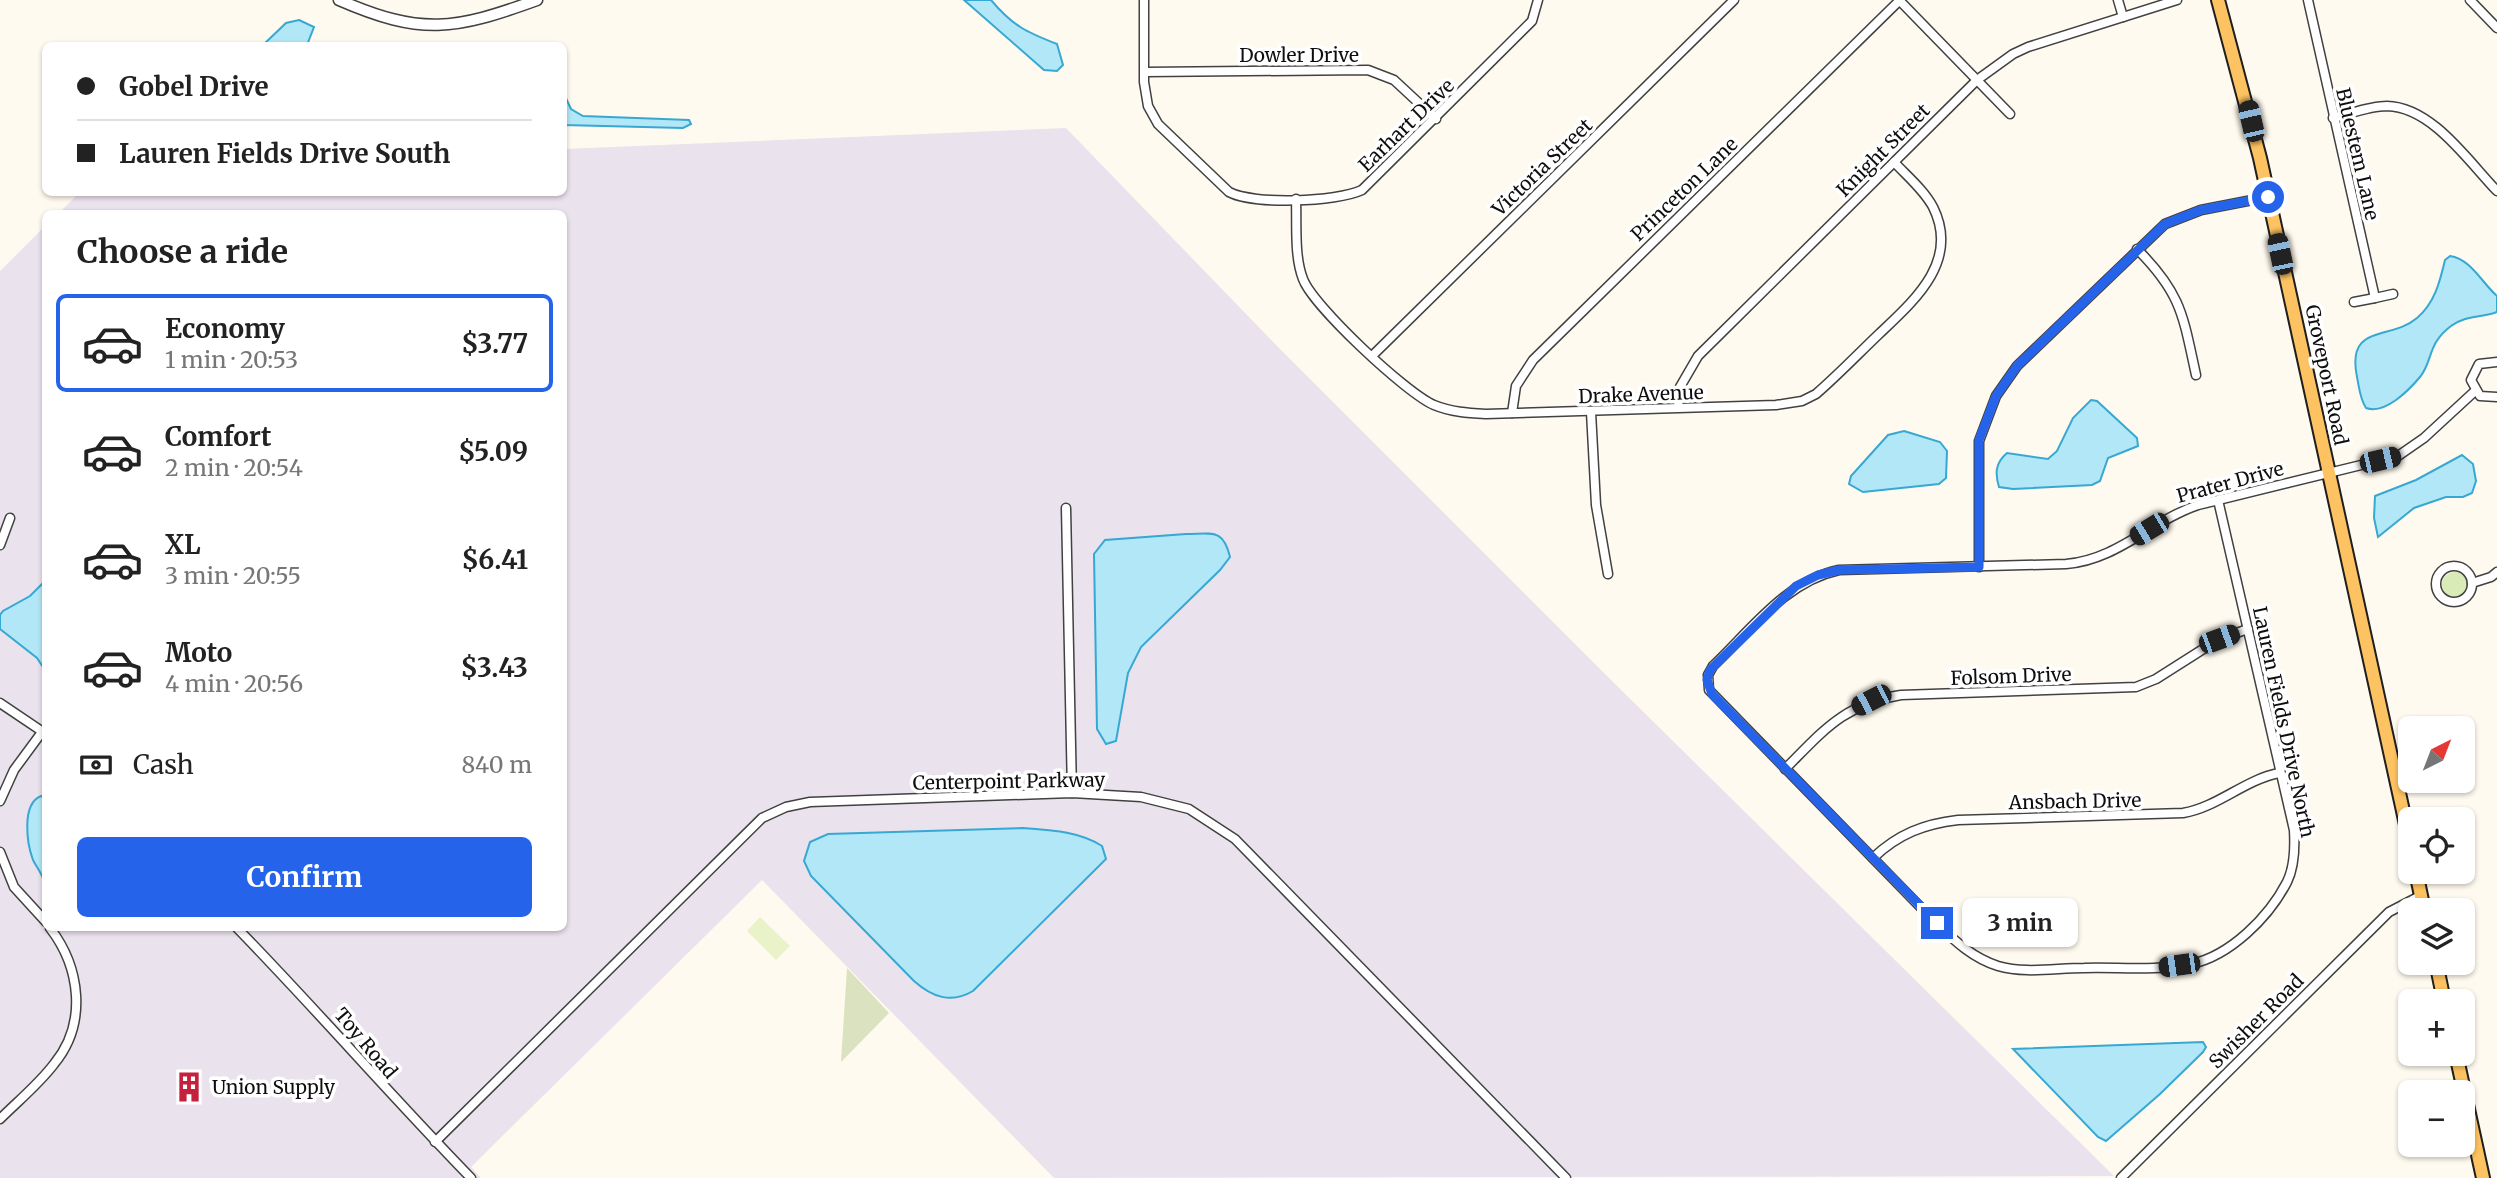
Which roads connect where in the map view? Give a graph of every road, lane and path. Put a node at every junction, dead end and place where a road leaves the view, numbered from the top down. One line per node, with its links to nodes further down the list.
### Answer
1 (339, 0): 2 (street)
2 (537, 0)
3 (1144, 0): 14 (street, Earhart Drive)
4 (1538, 0): 18 (street, Earhart Drive)
5 (1734, 0): 27 (street, Victoria Street)
6 (1900, 0): 15 (street); 34 (street, Princeton Lane)
7 (2118, 0): 12 (street)
8 (2177, 0): 12 (street, Knight Street)
9 (2218, 0): 21 (main road, Groveport Road)
10 (2308, 0): 17 (street, Bluestem Lane)
11 (2470, 0): 13 (street)
12 (2123, 17): 15 (street, Knight Street)
13 (2497, 28)
14 (1144, 72): 18 (street, Dowler Drive); 22 (street, Earhart Drive)
15 (1977, 80): 16 (street); 19 (street, Knight Street)
16 (2010, 114)
17 (2333, 118): 20 (street); 25 (street, Bluestem Lane)
18 (1436, 119): 22 (street, Earhart Drive)
19 (1894, 162): 32 (street, Knight Street); 32 (street, Drake Avenue)
20 (2497, 191)
21 (2268, 197): 23 (street); 35 (main road, Groveport Road)
22 (1296, 199): 27 (street, Drake Avenue)
23 (2137, 248): 29 (street); 40 (street)
24 (2393, 294): 25 (street)
25 (2375, 298): 26 (street)
26 (2354, 302)
27 (1372, 356): 34 (street, Drake Avenue)
28 (2497, 362): 30 (street)
29 (2196, 375)
30 (2474, 391): 31 (street); 35 (street, Prater Drive)
31 (2497, 397)
32 (1678, 407): 33 (street, Drake Avenue)
33 (1591, 412): 34 (street, Drake Avenue); 42 (street)
34 (1511, 413)
35 (2329, 471): 36 (street, Prater Drive); 52 (main road, Groveport Road)
36 (2218, 500): 40 (street, Prater Drive); 44 (street, Lauren Fields Drive North)
37 (1066, 508): 50 (street)
38 (10, 518): 39 (street)
39 (0, 545)
40 (1979, 567): 48 (street, Prater Drive)
41 (2497, 572): 43 (street)
42 (1608, 574)
43 (2472, 583): 43 (street)
44 (2248, 629): 48 (street, Folsom Drive); 49 (street, Lauren Fields Drive North)
45 (0, 704): 46 (street)
46 (42, 732)
47 (42, 735): 51 (street)
48 (1785, 769): 54 (street)
49 (2279, 772): 54 (street, Ansbach Drive); 54 (street, Lauren Fields Drive North)
50 (1072, 793): 62 (street, Centerpoint Parkway); 64 (street, Centerpoint Parkway)
51 (0, 801)
52 (2402, 807)
53 (0, 852): 57 (street)
54 (1873, 858)
55 (2418, 884): 56 (main road)
56 (2420, 896): 65 (street, Swisher Road)
57 (42, 918)
58 (52, 931): 61 (street)
59 (240, 931): 62 (street, Toy Road)
60 (2459, 1066): 66 (main road)
61 (0, 1119)
62 (435, 1142): 63 (street, Toy Road)
63 (471, 1178)
64 (1566, 1178)
65 (2121, 1178)
66 (2483, 1178)

